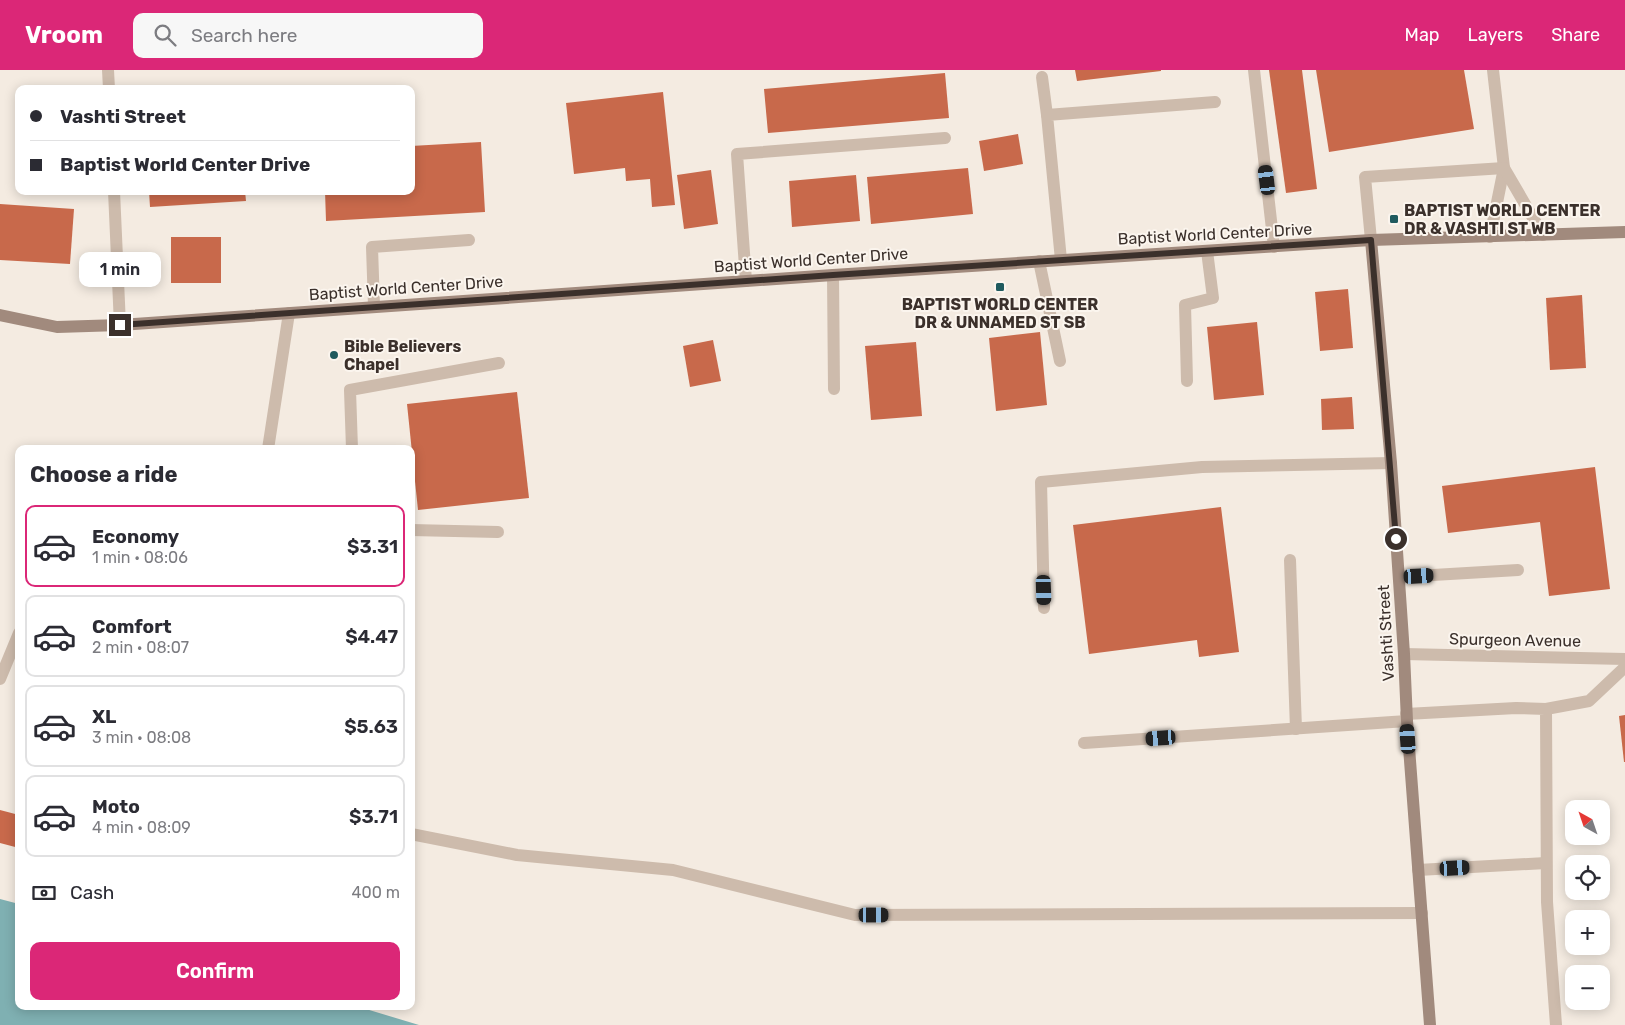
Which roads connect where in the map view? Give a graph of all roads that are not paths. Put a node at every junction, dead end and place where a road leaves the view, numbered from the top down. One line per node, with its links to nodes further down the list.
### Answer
1 (108, 70): 5 (street)
2 (1254, 70): 16 (street)
3 (1494, 70): 9 (street)
4 (1042, 77): 7 (street)
5 (109, 85)
6 (1215, 102): 7 (street)
7 (1047, 115): 18 (street)
8 (945, 138): 21 (street)
9 (1504, 168): 12 (street); 13 (street); 15 (street)
10 (114, 195): 25 (street)
11 (1625, 232): 12 (street, Baptist World Center Drive)
12 (1543, 235): 13 (street, Baptist World Center Drive)
13 (1490, 237): 15 (street, Baptist World Center Drive)
14 (469, 240): 22 (street)
15 (1371, 240): 16 (street, Baptist World Center Drive); 32 (street, Vashti Street)
16 (1274, 247): 17 (street, Baptist World Center Drive)
17 (1206, 251): 18 (street, Baptist World Center Drive); 28 (street)
18 (1061, 260): 19 (street, Baptist World Center Drive)
19 (1039, 261): 20 (street, Baptist World Center Drive); 26 (street)
20 (833, 275): 21 (street, Baptist World Center Drive); 29 (street)
21 (746, 281): 22 (street, Baptist World Center Drive)
22 (374, 306): 23 (street, Baptist World Center Drive)
23 (289, 313): 25 (street, Baptist World Center Drive); 30 (street)
24 (0, 315): 25 (street, Baptist World Center Drive)
25 (120, 325)
26 (1060, 361)
27 (499, 363): 31 (street)
28 (1187, 381)
29 (834, 389)
30 (269, 445)
31 (352, 445)
32 (1391, 463): 37 (street, Vashti Street); 38 (street)
33 (415, 530): 34 (street)
34 (498, 532)
35 (1290, 560): 46 (street)
36 (1518, 570): 37 (street)
37 (1399, 577): 40 (street, Vashti Street)
38 (1044, 608)
39 (15, 643): 43 (street)
40 (1404, 654): 41 (street, Spurgeon Avenue); 45 (street, Vashti Street)
41 (1625, 659)
42 (1625, 667): 44 (street)
43 (0, 679)
44 (1546, 709): 45 (street); 49 (street)
45 (1406, 717): 46 (street); 50 (street, Vashti Street)
46 (1296, 729): 47 (street)
47 (1084, 743)
48 (415, 835): 51 (street)
49 (1546, 863): 50 (street); 53 (street)
50 (1418, 870): 51 (street, Vashti Street)
51 (1422, 912): 52 (street, Vashti Street)
52 (1430, 1025)
53 (1556, 1025)

